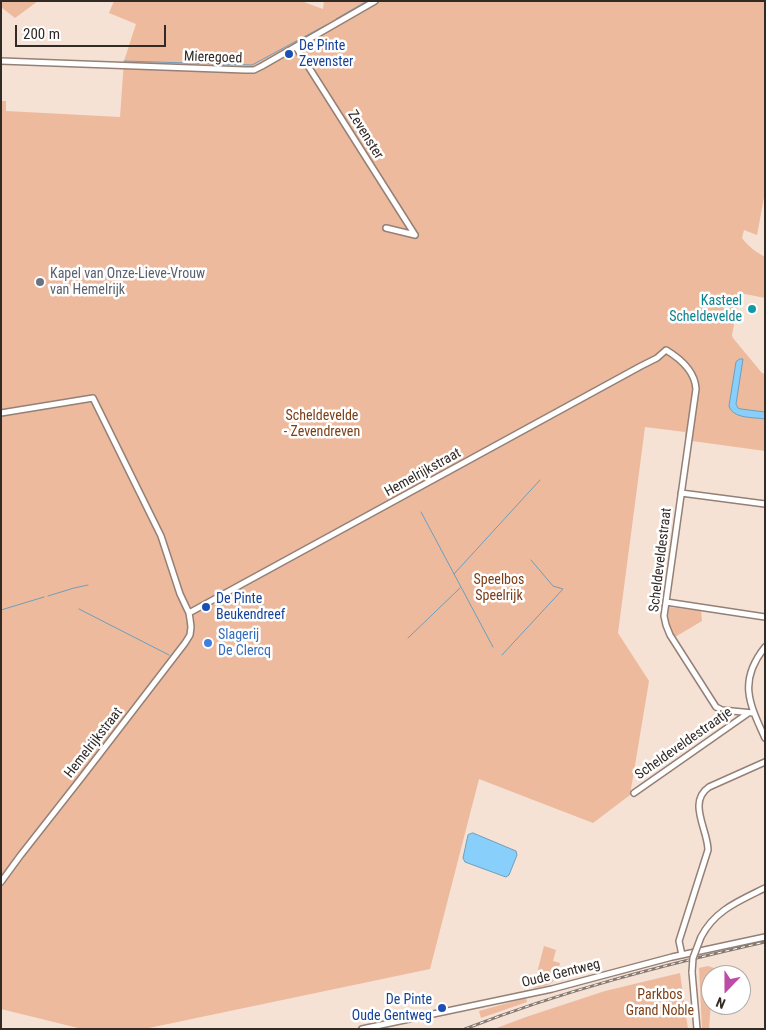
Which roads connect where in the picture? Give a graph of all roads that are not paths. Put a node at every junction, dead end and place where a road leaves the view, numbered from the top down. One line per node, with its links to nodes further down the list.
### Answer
1 (375, 1): 2 (street, Mieregoed)
2 (296, 47): 3 (street, Mieregoed); 4 (street, Zevenster)
3 (1, 61)
4 (386, 228)
5 (666, 350): 7 (street, Scheldeveldestraat); 10 (street, Hemelrijkstraat)
6 (1, 413): 10 (street, Hemelrijkstraat)
7 (682, 493): 8 (street); 9 (street, Scheldeveldestraat)
8 (765, 504)
9 (666, 602): 11 (street); 13 (street, Scheldeveldestraat)
10 (189, 613): 17 (street, Hemelrijkstraat)
11 (765, 617)
12 (765, 647): 13 (street)
13 (750, 713): 14 (street); 16 (street, Scheldeveldestraatje)
14 (765, 738)
15 (765, 762): 20 (street)
16 (634, 793)
17 (1, 882)
18 (765, 888): 22 (street, bridge)
19 (765, 937): 20 (street, Oude Gentweg)
20 (682, 955): 21 (street, Oude Gentweg)
21 (362, 1029)
22 (696, 1029)

